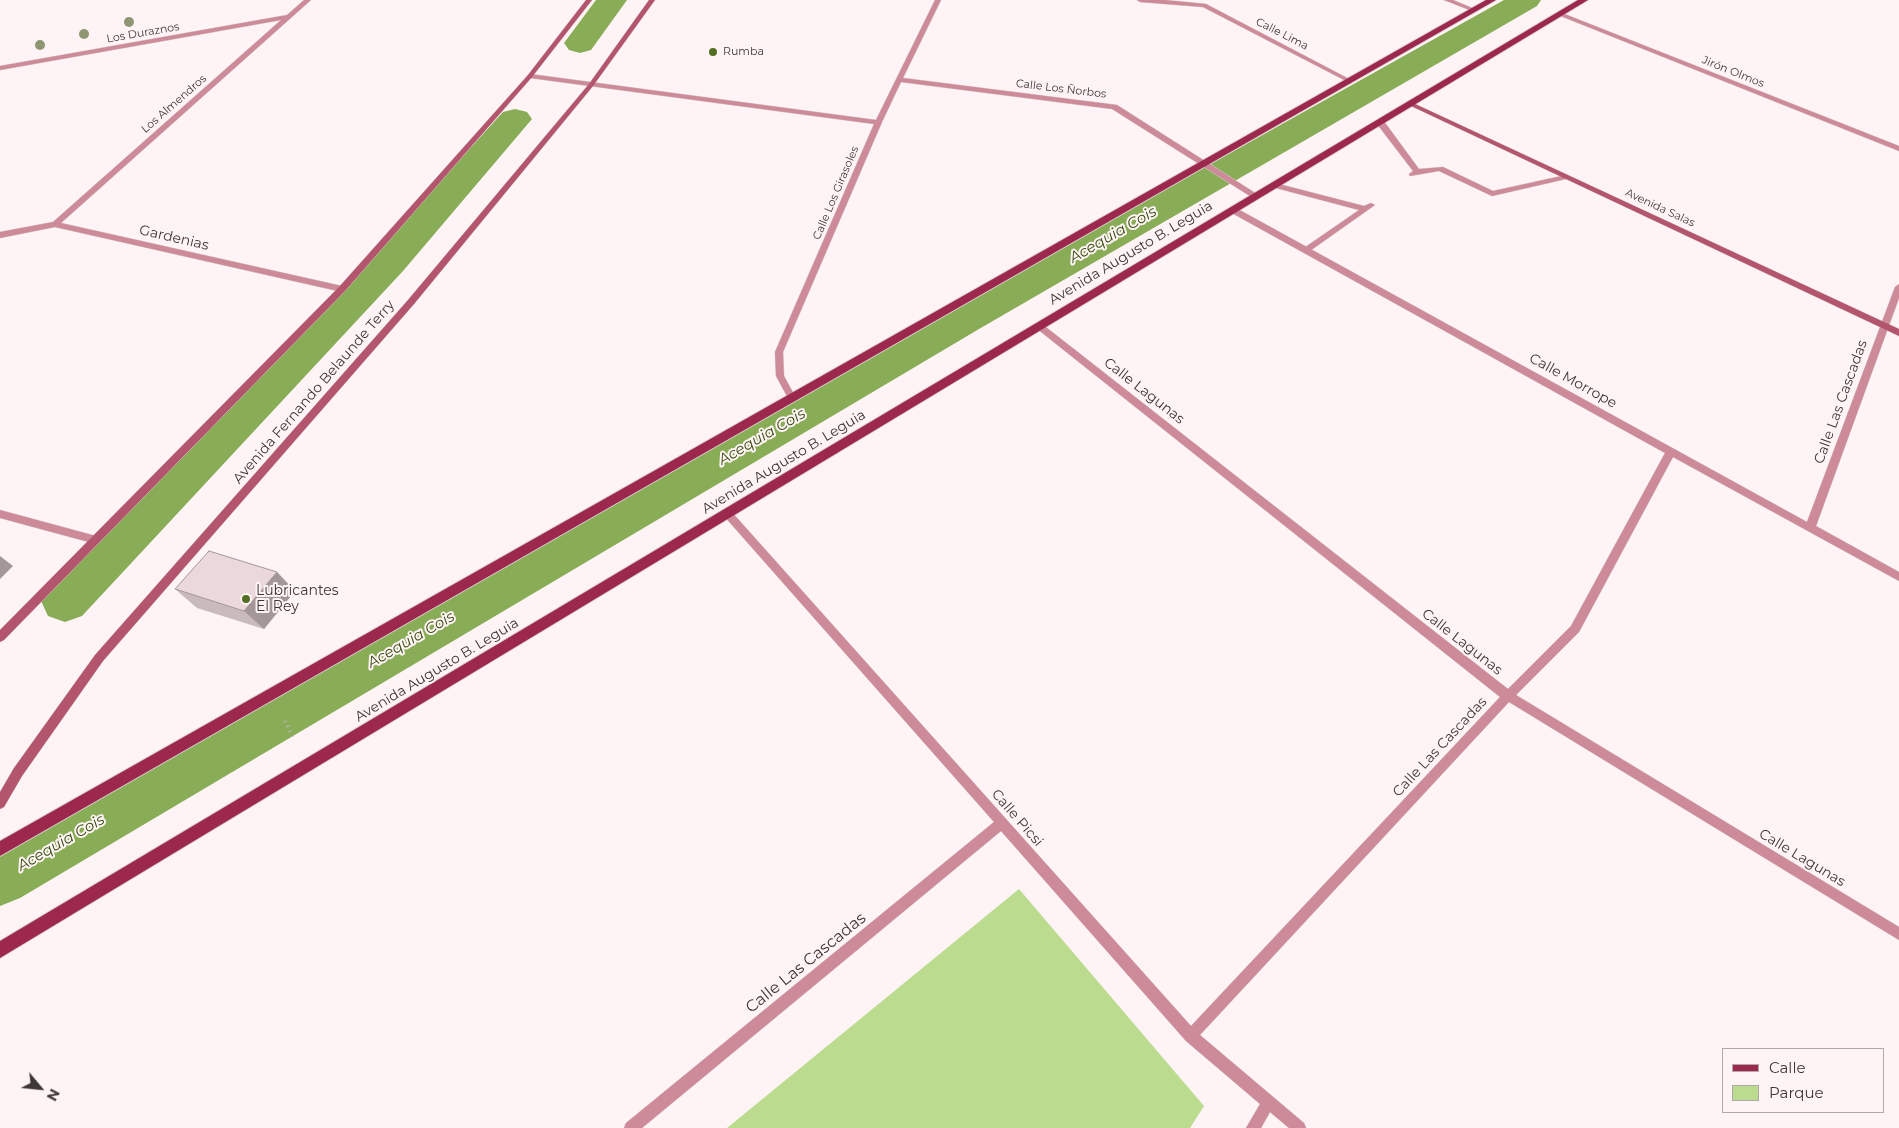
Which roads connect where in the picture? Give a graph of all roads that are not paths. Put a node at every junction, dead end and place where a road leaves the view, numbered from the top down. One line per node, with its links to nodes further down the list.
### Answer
1 (308, 0): 13 (street, Los Almendros)
2 (589, 0): 15 (main road)
3 (652, 0): 18 (main road, Avenida Fernando Belaunde Terry)
4 (938, 0): 16 (street, Calle Los Girasoles)
5 (1140, 0): 10 (street, Calle Lima)
6 (1196, 0): 10 (street, Calle Lima)
7 (1447, 0): 11 (street)
8 (1492, 0): 11 (main road)
9 (1584, 0): 12 (main road, Avenida Augusto B. Leguia)
10 (1204, 5): 17 (street, Calle Lima)
11 (1474, 10): 17 (main road)
12 (1560, 14): 19 (main road, Avenida Augusto B. Leguia); 22 (street, Jirón Olmos)
13 (290, 16): 14 (street, Los Duraznos); 28 (street, Los Almendros)
14 (0, 68)
15 (530, 76): 18 (street); 32 (main road)
16 (899, 80): 20 (street, Calle Los Girasoles); 23 (street, Calle Los Ñorbos)
17 (1350, 81): 23 (main road)
18 (591, 85): 20 (street); 45 (main road, Avenida Fernando Belaunde Terry)
19 (1411, 104): 21 (main road, Avenida Augusto B. Leguia); 24 (main road, Avenida Salas)
20 (878, 122): 36 (street, Calle Los Girasoles)
21 (1380, 122): 24 (street); 25 (main road, Avenida Augusto B. Leguia)
22 (1899, 149)
23 (1205, 166): 26 (street, Calle Los Ñorbos); 36 (main road)
24 (1566, 177): 34 (main road, Avenida Salas)
25 (1275, 185): 26 (main road, Avenida Augusto B. Leguia); 30 (street)
26 (1254, 196): 27 (main road, Avenida Augusto B. Leguia)
27 (1233, 210): 30 (street, Calle Morrope); 33 (main road, Avenida Augusto B. Leguia)
28 (55, 224): 29 (street, Gardenias); 32 (street, Gardenias)
29 (0, 235)
30 (1307, 250): 37 (street, Calle Morrope)
31 (1899, 287): 34 (street, Calle Las Cascadas)
32 (342, 289): 41 (main road)
33 (1039, 326): 38 (main road, Avenida Augusto B. Leguia); 44 (street, Calle Lagunas)
34 (1885, 326): 35 (main road, Avenida Salas); 40 (street, Calle Las Cascadas)
35 (1899, 333)
36 (792, 398): 47 (main road)
37 (1670, 451): 40 (street, Calle Morrope); 44 (street, Calle Las Cascadas)
38 (727, 513): 46 (street, Calle Picsi); 49 (main road, Avenida Augusto B. Leguia)
39 (0, 514): 41 (street)
40 (1810, 528): 42 (street, Calle Morrope)
41 (96, 540): 43 (main road)
42 (1899, 577)
43 (0, 637)
44 (1508, 696): 48 (street, Calle Lagunas); 50 (street, Calle Las Cascadas)
45 (0, 803)
46 (1002, 823): 50 (street, Calle Picsi); 52 (street, Calle Las Cascadas)
47 (0, 849)
48 (1899, 934)
49 (0, 950)
50 (1191, 1036): 51 (street, Calle Picsi)
51 (1268, 1104): 53 (street); 54 (street, Calle Picsi)
52 (631, 1128)
53 (1253, 1128)
54 (1299, 1128)

